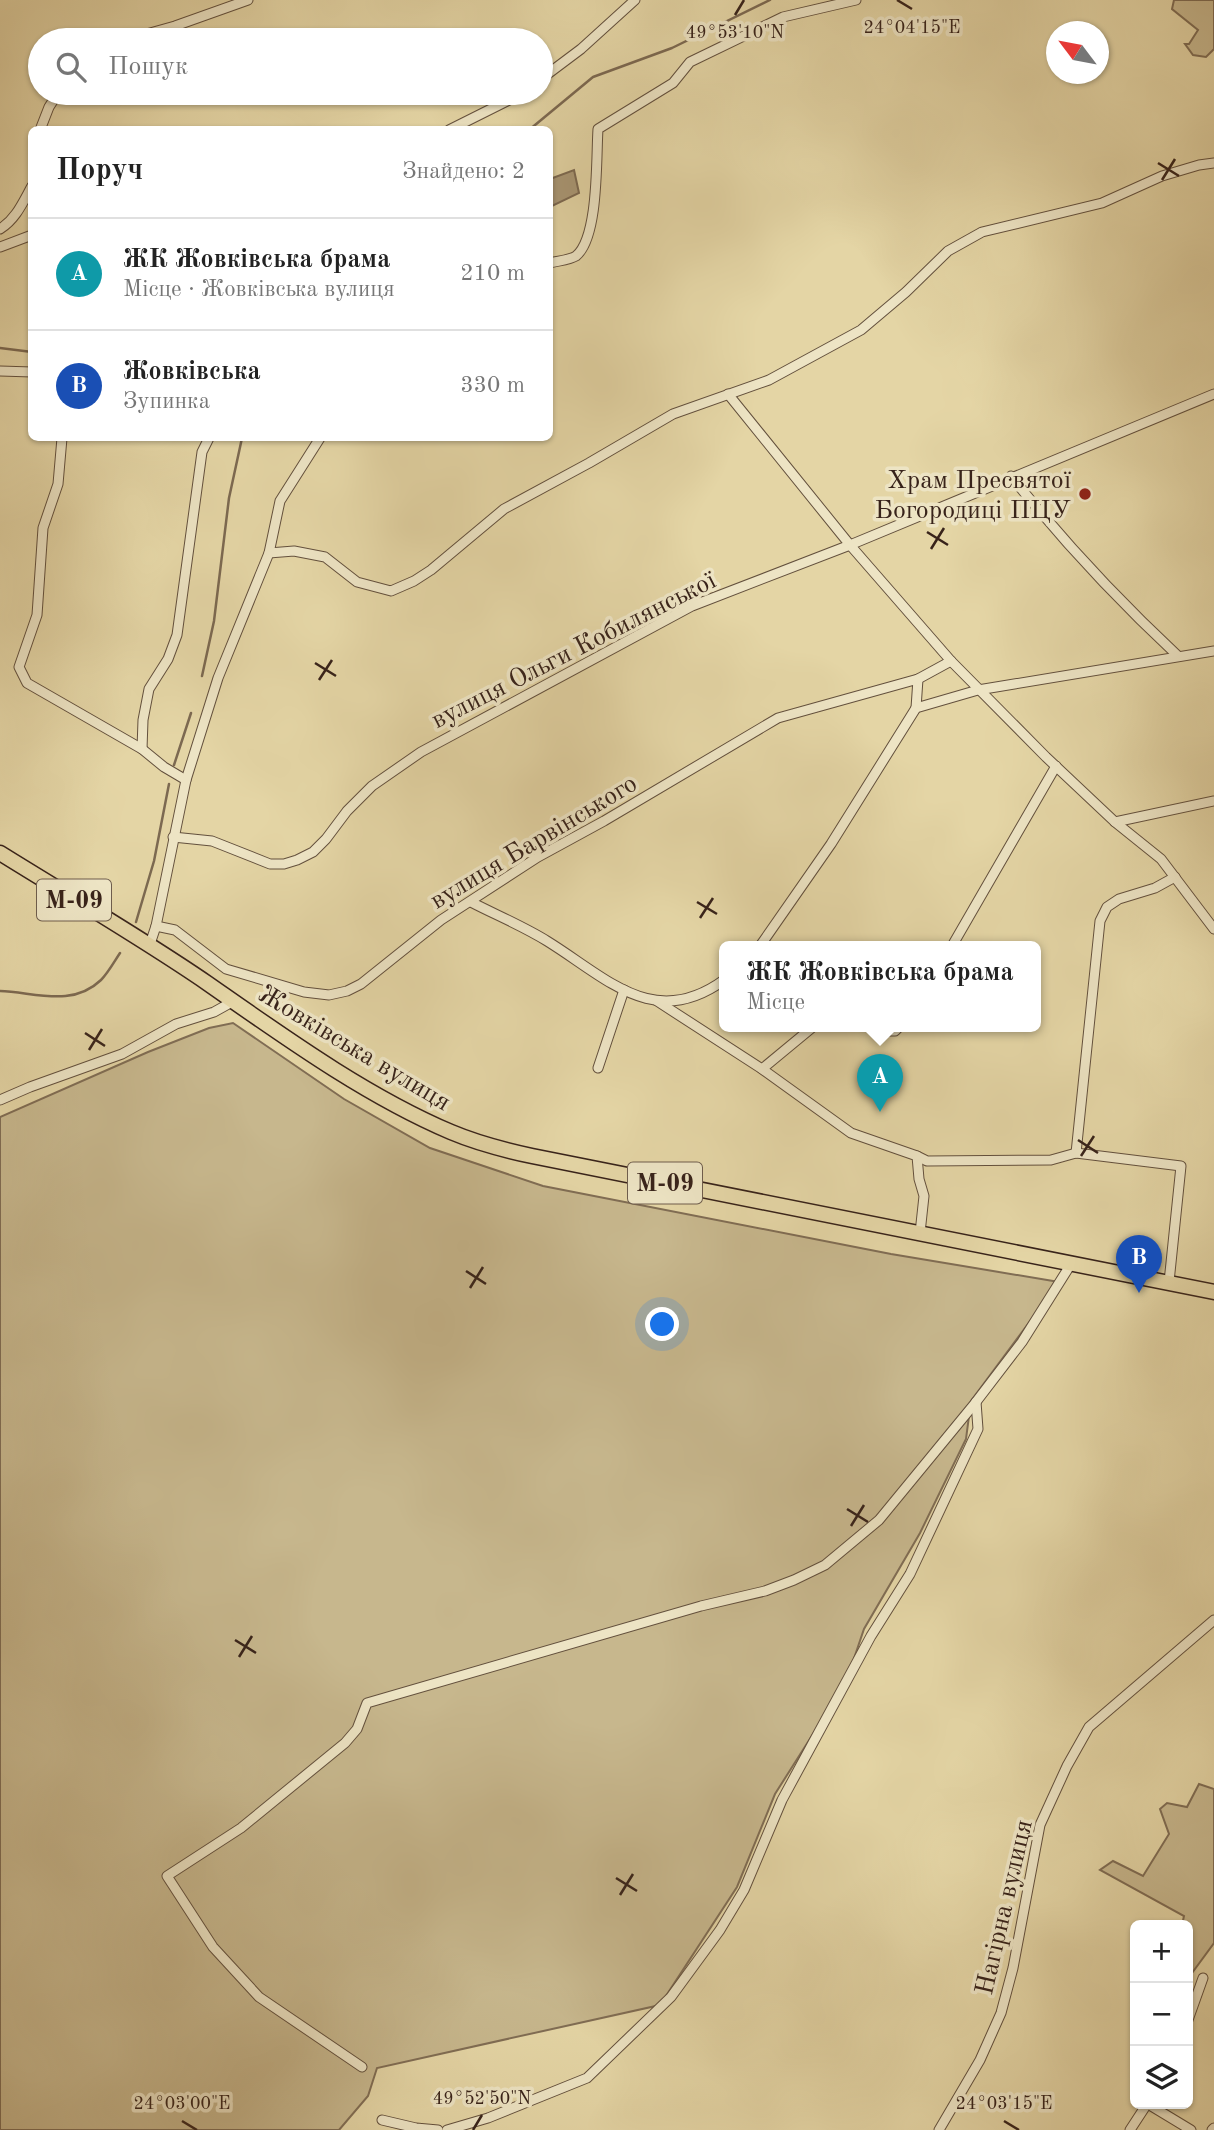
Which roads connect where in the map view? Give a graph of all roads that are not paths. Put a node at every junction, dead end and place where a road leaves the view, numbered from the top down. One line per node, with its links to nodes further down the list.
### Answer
1 (248, 0): 4 (street)
2 (635, 0): 5 (street)
3 (856, 0): 15 (street)
4 (168, 28)
5 (553, 70)
6 (50, 105): 8 (street)
7 (499, 105): 9 (street)
8 (42, 126)
9 (457, 126)
10 (1214, 163): 18 (street)
11 (28, 193): 12 (street)
12 (0, 229)
13 (28, 236): 14 (street)
14 (0, 247)
15 (553, 262)
16 (0, 371): 17 (street)
17 (28, 372)
18 (728, 394): 24 (street); 25 (street)
19 (1214, 394): 23 (street, вулиця Ольги Кобилянської)
20 (62, 441): 32 (street)
21 (208, 441): 32 (street)
22 (318, 441): 25 (street)
23 (1011, 476): 24 (street, вулиця Ольги Кобилянської); 27 (street)
24 (850, 545): 28 (street); 37 (street, вулиця Ольги Кобилянської)
25 (269, 553): 34 (street)
26 (1214, 651): 27 (street)
27 (1178, 656): 30 (street)
28 (951, 661): 29 (street, вулиця Барвінського); 30 (street)
29 (918, 680): 31 (street); 40 (street, вулиця Барвінського)
30 (978, 690): 31 (street); 33 (street)
31 (916, 708): 43 (street)
32 (142, 749): 34 (street)
33 (1056, 766): 36 (street); 44 (street)
34 (186, 780): 37 (street)
35 (1214, 800): 36 (street)
36 (1115, 822): 39 (street)
37 (173, 838): 41 (street)
38 (0, 853): 45 (highway, М-09)
39 (1175, 877): 42 (street); 54 (street)
40 (471, 902): 41 (street, вулиця Барвінського); 47 (street)
41 (156, 926): 45 (street)
42 (1214, 929)
43 (763, 941)
44 (954, 941)
45 (149, 947): 49 (highway, Жовківська вулиця / М-09)
46 (719, 983): 48 (street)
47 (624, 990): 48 (street); 51 (street)
48 (657, 1001): 52 (street)
49 (232, 1002): 53 (street); 56 (highway, Жовківська вулиця / М-09)
50 (807, 1032): 52 (street)
51 (598, 1068)
52 (762, 1069): 55 (street)
53 (0, 1100)
54 (1076, 1153): 55 (street); 58 (street)
55 (917, 1156): 56 (street)
56 (920, 1233): 57 (highway, Жовківська вулиця / М-09)
57 (1071, 1264): 58 (highway, Жовківська вулиця / М-09); 60 (street)
58 (1168, 1282): 59 (highway, М-09)
59 (1214, 1292)
60 (976, 1402): 64 (street); 69 (street)
61 (1214, 1620): 70 (street, Нагірна вулиця)
62 (1203, 1978): 63 (street)
63 (1193, 2006)
64 (362, 2067)
65 (1144, 2109): 71 (street)
66 (1155, 2109): 72 (street)
67 (382, 2120): 68 (street)
68 (438, 2130)
69 (447, 2130)
70 (939, 2130)
71 (1130, 2130)
72 (1191, 2130)

